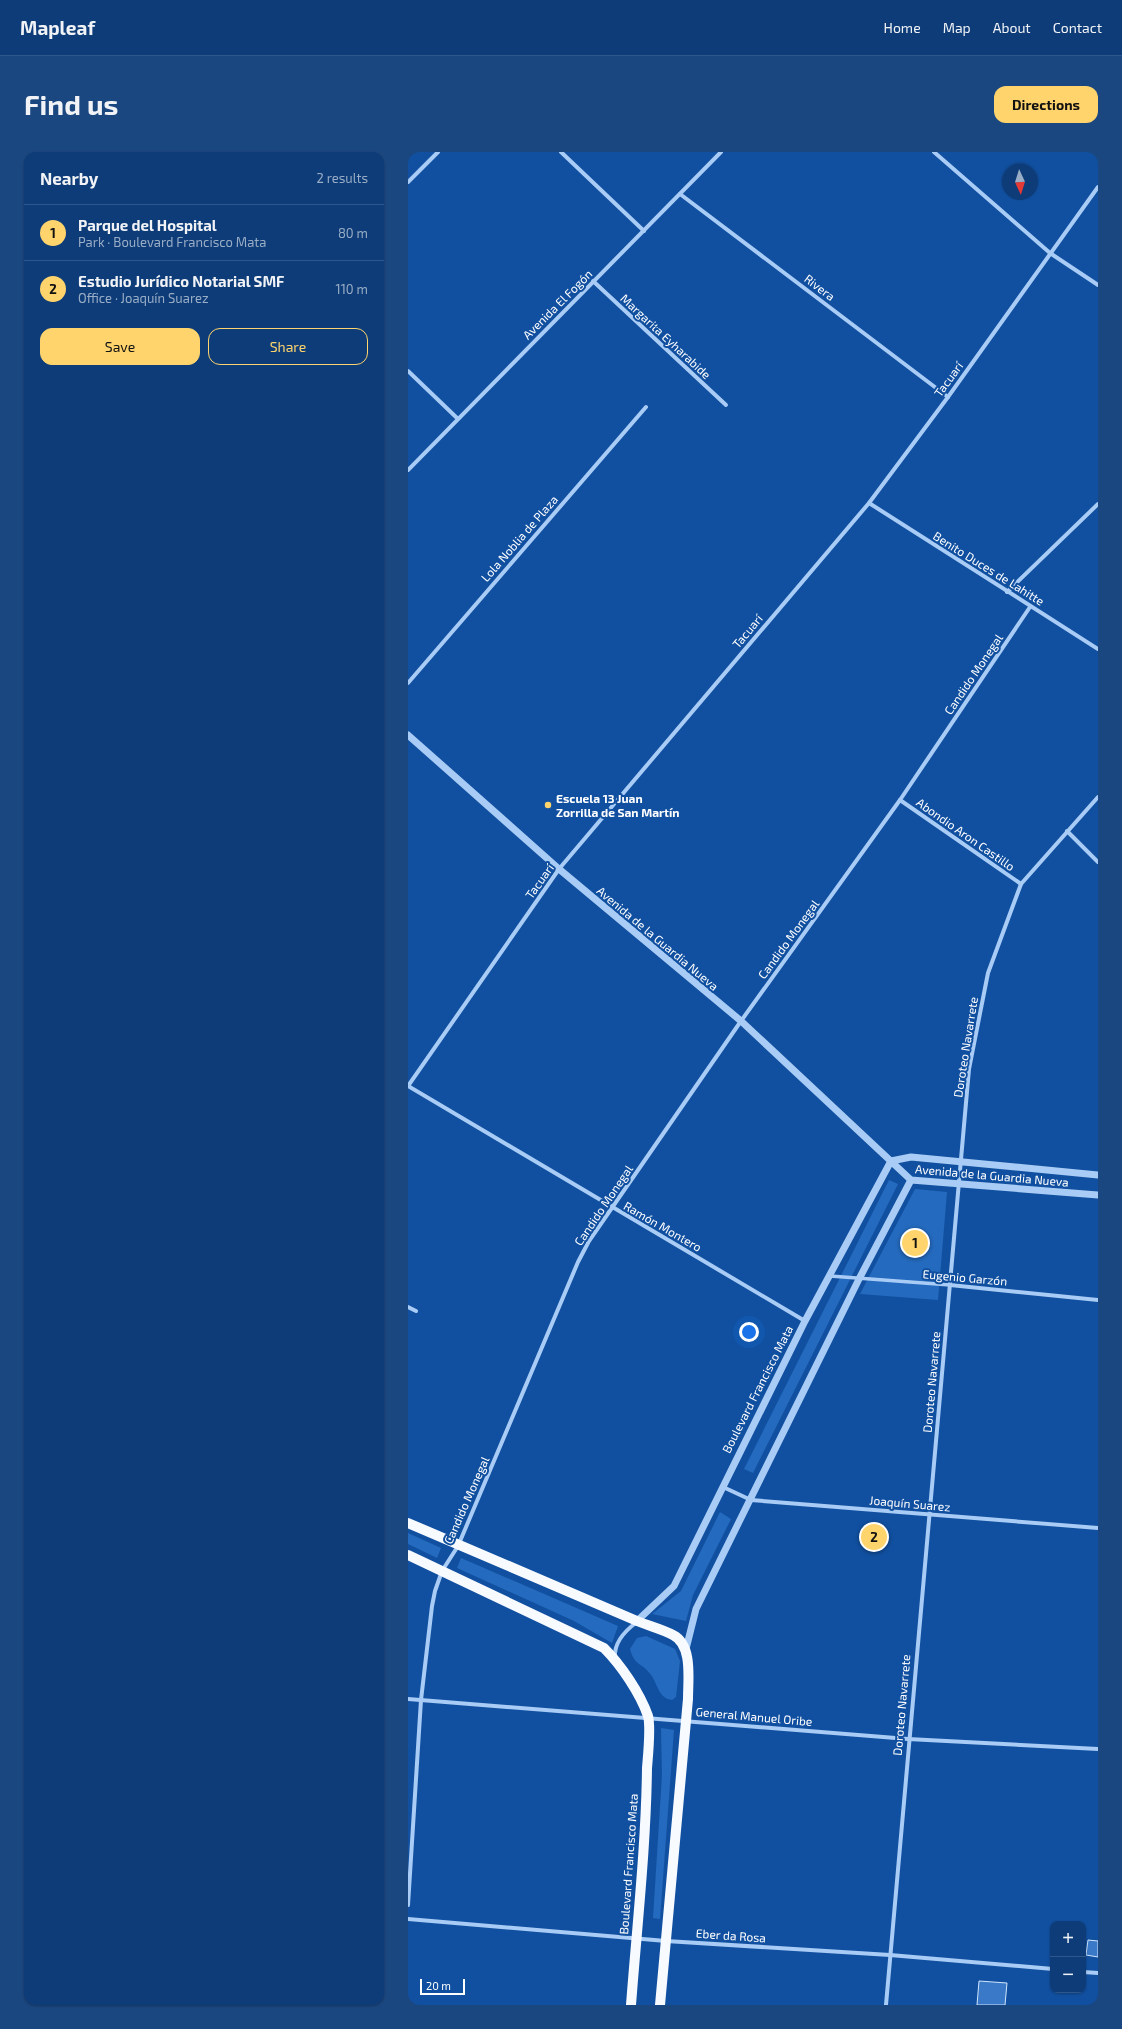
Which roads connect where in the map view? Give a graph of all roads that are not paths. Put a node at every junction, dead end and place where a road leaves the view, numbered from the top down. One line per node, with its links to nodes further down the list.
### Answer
1 (438, 152): 5 (street)
2 (561, 152): 8 (street)
3 (721, 152): 7 (street, Avenida El Fogón)
4 (934, 152): 9 (street)
5 (408, 182)
6 (1098, 187): 9 (street, Tacuarí)
7 (680, 194): 8 (street, Avenida El Fogón); 13 (street, Rivera)
8 (644, 231): 10 (street, Avenida El Fogón)
9 (1050, 253): 11 (street); 13 (street, Tacuarí)
10 (593, 281): 14 (street, Margarita Eyharabide); 16 (street, Avenida El Fogón)
11 (1098, 285)
12 (408, 370): 16 (street)
13 (948, 397): 18 (street, Tacuarí)
14 (726, 405)
15 (646, 407): 23 (street, Lola Noblia de Plaza)
16 (457, 418): 17 (street, Avenida El Fogón)
17 (408, 470)
18 (869, 503): 20 (street, Benito Duces de Lahitte); 29 (street, Tacuarí)
19 (1098, 504): 20 (street)
20 (1007, 592): 21 (street, Benito Duces de Lahitte)
21 (1030, 606): 22 (street, Benito Duces de Lahitte); 26 (street, Candido Monegal)
22 (1098, 649)
23 (408, 683)
24 (408, 735): 29 (street, Avenida de la Guardia Nueva)
25 (1098, 797): 27 (street, Doroteo Navarrete)
26 (900, 800): 30 (street, Abondio Aron Castillo); 31 (street, Candido Monegal)
27 (1067, 831): 28 (street); 30 (street, Doroteo Navarrete)
28 (1098, 862)
29 (559, 869): 31 (street, Avenida de la Guardia Nueva); 32 (street, Tacuarí)
30 (1021, 884): 34 (street, Doroteo Navarrete)
31 (741, 1021): 33 (street, Avenida de la Guardia Nueva); 39 (street, Candido Monegal)
32 (408, 1086): 39 (street, Ramón Montero)
33 (891, 1160): 34 (street, Avenida de la Guardia Nueva); 36 (street, Avenida de la Guardia Nueva); 40 (street, Boulevard Francisco Mata)
34 (960, 1161): 35 (street, Avenida de la Guardia Nueva); 37 (street, Doroteo Navarrete)
35 (1098, 1175)
36 (912, 1180): 37 (street, Avenida de la Guardia Nueva); 41 (street)
37 (958, 1184): 38 (street, Avenida de la Guardia Nueva); 42 (street, Doroteo Navarrete)
38 (1098, 1195)
39 (612, 1207): 46 (street, Ramón Montero); 52 (street, Candido Monegal)
40 (829, 1276): 41 (street, Eugenio Garzón); 46 (street, Boulevard Francisco Mata)
41 (859, 1279): 42 (street, Eugenio Garzón); 48 (street)
42 (950, 1285): 43 (street, Eugenio Garzón); 49 (street, Doroteo Navarrete)
43 (1098, 1300)
44 (408, 1307): 45 (street)
45 (416, 1311)
46 (805, 1321): 47 (street, Boulevard Francisco Mata)
47 (722, 1486): 48 (street, Joaquín Suarez); 55 (street, Boulevard Francisco Mata)
48 (751, 1500): 49 (street, Joaquín Suarez); 56 (street)
49 (928, 1515): 51 (street, Joaquín Suarez); 62 (street, Doroteo Navarrete)
50 (408, 1523): 52 (main road)
51 (1098, 1528)
52 (458, 1546): 54 (street, Candido Monegal); 55 (main road)
53 (408, 1556): 54 (main road)
54 (442, 1571): 57 (main road); 59 (street, Candido Monegal)
55 (637, 1621): 56 (main road); 57 (street, Boulevard Francisco Mata)
56 (686, 1649): 61 (main road)
57 (616, 1660): 60 (main road, Boulevard Francisco Mata)
58 (408, 1699): 59 (street, General Manuel Oribe)
59 (422, 1700): 60 (street, General Manuel Oribe); 64 (street, Candido Monegal)
60 (648, 1718): 61 (street, General Manuel Oribe); 66 (main road, Boulevard Francisco Mata)
61 (685, 1720): 62 (street, General Manuel Oribe); 67 (main road)
62 (908, 1739): 63 (street, General Manuel Oribe); 68 (street, Doroteo Navarrete)
63 (1098, 1749)
64 (408, 1906)
65 (408, 1919): 66 (street, Eber da Rosa)
66 (636, 1938): 67 (street, Eber da Rosa); 72 (main road, Boulevard Francisco Mata)
67 (666, 1941): 68 (street, Eber da Rosa); 73 (main road)
68 (890, 1955): 69 (street, Eber da Rosa); 74 (street, Doroteo Navarrete)
69 (1050, 1969)
70 (1086, 1972): 71 (street)
71 (1098, 1973)
72 (631, 2005)
73 (660, 2005)
74 (886, 2005)

